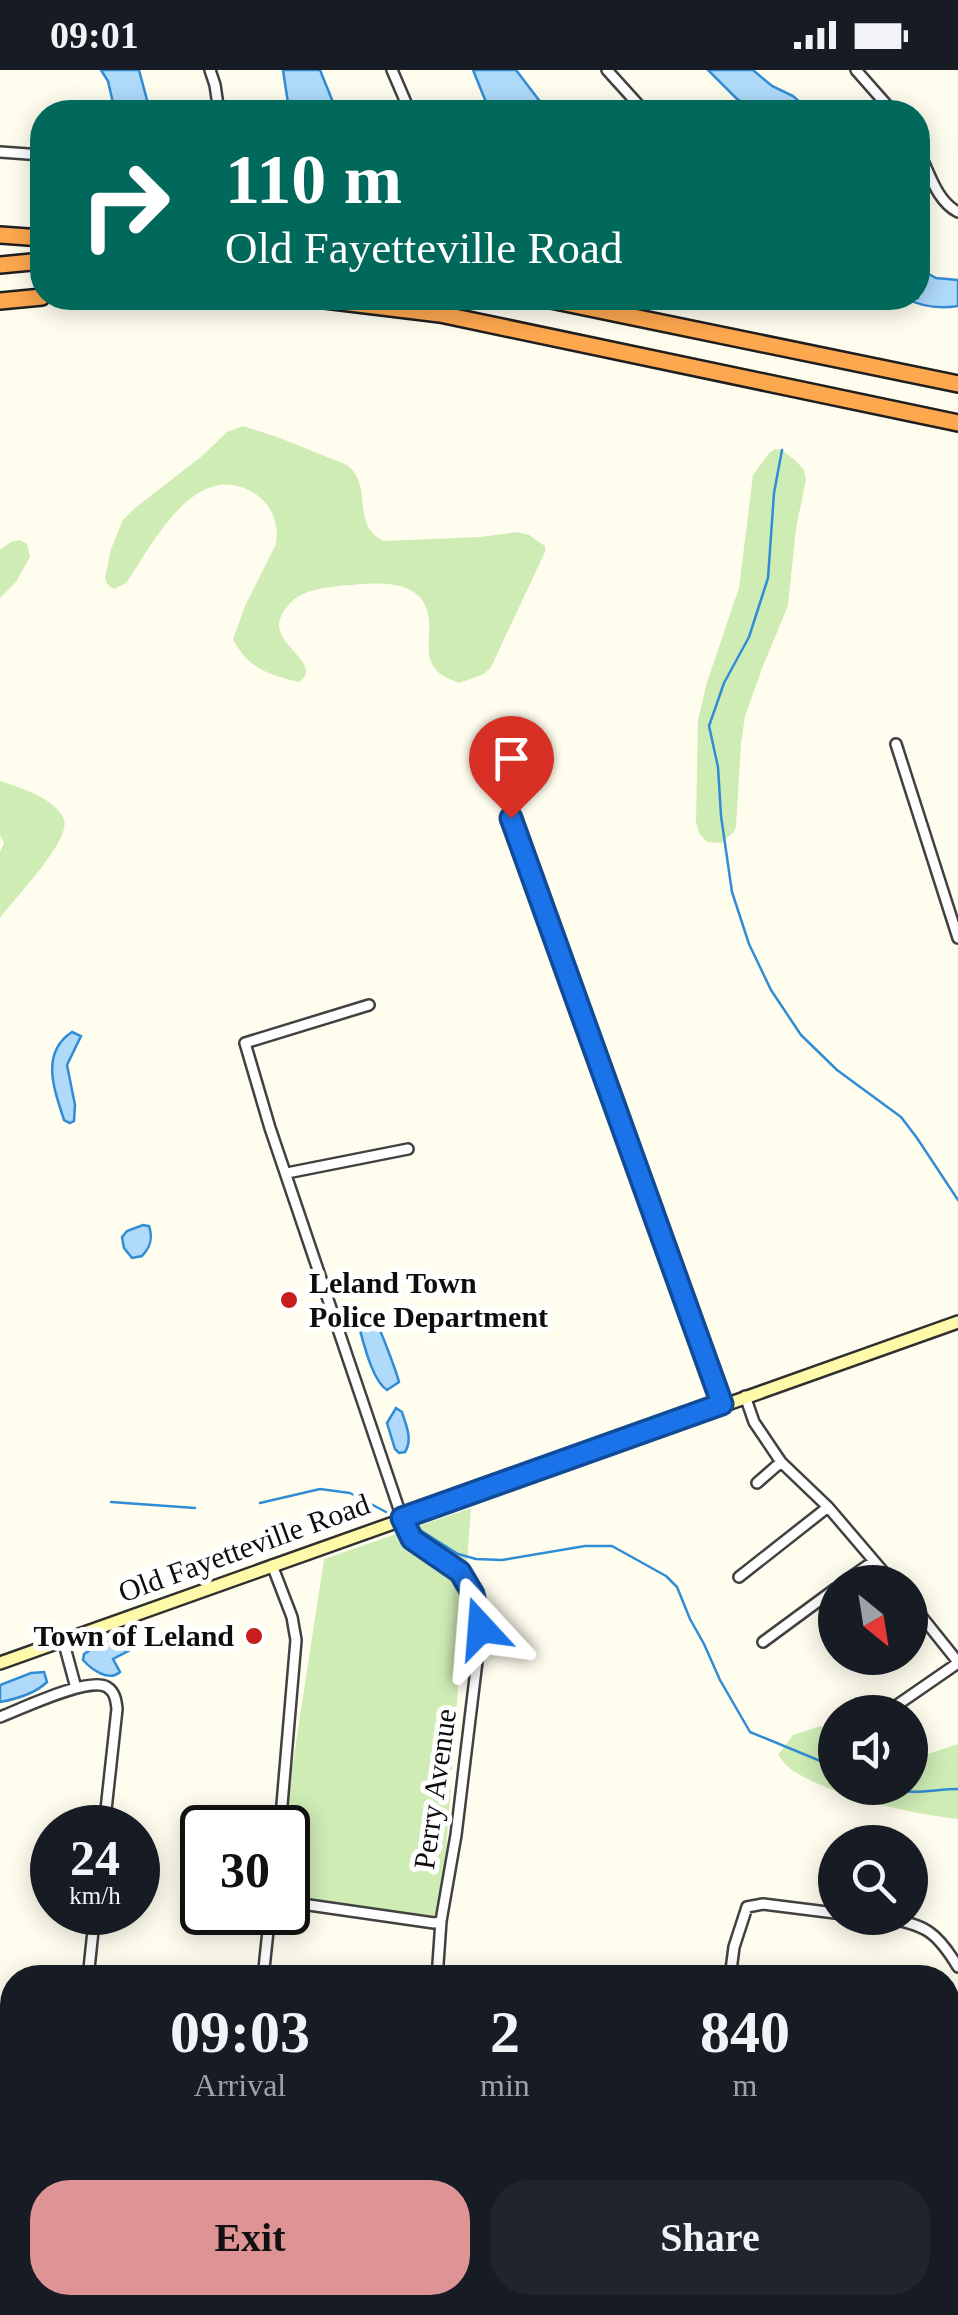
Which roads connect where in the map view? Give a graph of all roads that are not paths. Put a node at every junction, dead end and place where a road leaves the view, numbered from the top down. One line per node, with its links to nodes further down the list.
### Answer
1 (210, 70): 5 (street)
2 (392, 70): 6 (street)
3 (607, 70): 7 (street)
4 (856, 70): 8 (street)
5 (217, 100)
6 (405, 100)
7 (633, 100)
8 (882, 100)
9 (0, 152): 10 (street)
10 (30, 155)
11 (930, 173): 12 (street)
12 (958, 212)
13 (0, 236): 14 (highway)
14 (30, 237)
15 (30, 261): 16 (highway)
16 (0, 265)
17 (30, 298): 18 (highway)
18 (0, 301)
19 (407, 310): 22 (highway)
20 (599, 310): 21 (highway)
21 (958, 384)
22 (958, 424)
23 (896, 744): 25 (street)
24 (511, 818): 31 (street)
25 (958, 938)
26 (369, 1005): 28 (street)
27 (408, 1149): 28 (street)
28 (287, 1173): 35 (street)
29 (958, 1322): 30 (street, Old Fayetteville Road)
30 (745, 1396): 31 (street, Old Fayetteville Road); 32 (street)
31 (722, 1404): 35 (street, Old Fayetteville Road)
32 (781, 1462): 33 (street); 34 (street)
33 (757, 1483)
34 (828, 1507): 36 (street); 40 (street)
35 (402, 1518): 37 (street, Old Fayetteville Road); 54 (street, Perry Avenue)
36 (874, 1561): 38 (street); 39 (street)
37 (272, 1564): 43 (street, Old Fayetteville Road); 51 (street)
38 (868, 1565)
39 (877, 1565)
40 (739, 1576)
41 (818, 1602): 44 (street)
42 (928, 1624): 46 (street)
43 (63, 1640): 45 (street, Old Fayetteville Road); 47 (street)
44 (763, 1642)
45 (0, 1662)
46 (958, 1662): 48 (street)
47 (76, 1688): 49 (street); 50 (street)
48 (911, 1695)
49 (0, 1717)
50 (106, 1805)
51 (282, 1805)
52 (310, 1905): 54 (street)
53 (818, 1911): 61 (street)
54 (441, 1921): 60 (street, Perry Avenue)
55 (928, 1930): 62 (street)
56 (93, 1935): 58 (street)
57 (268, 1935): 59 (street)
58 (89, 1965)
59 (264, 1965)
60 (439, 1965)
61 (732, 1965)
62 (956, 1965)

